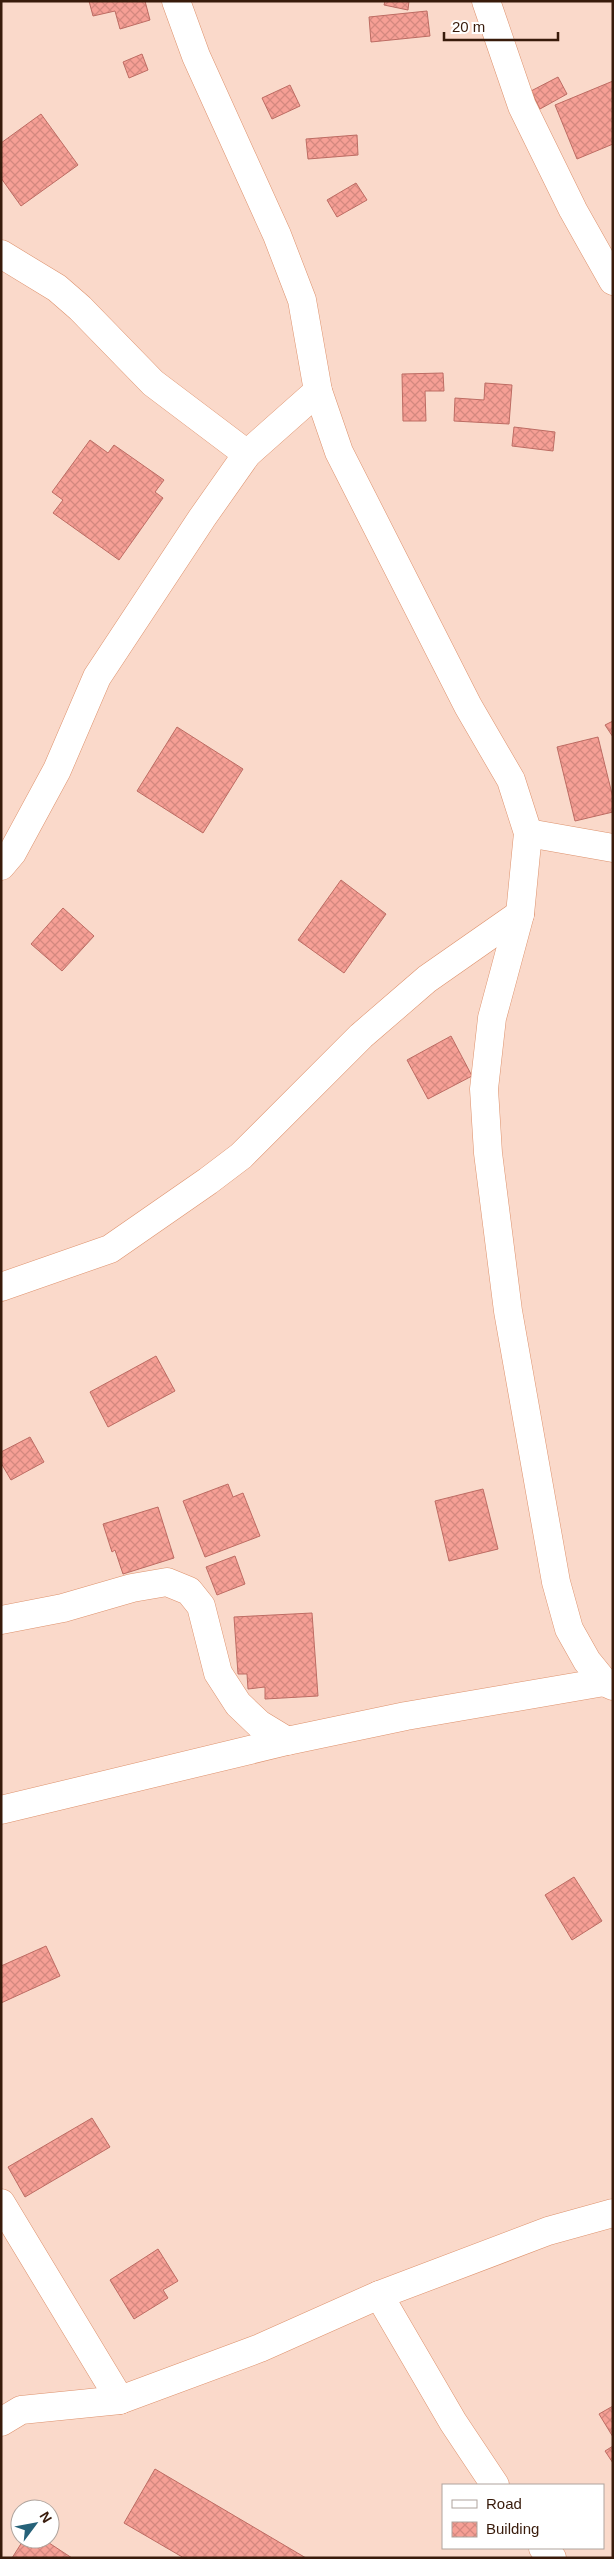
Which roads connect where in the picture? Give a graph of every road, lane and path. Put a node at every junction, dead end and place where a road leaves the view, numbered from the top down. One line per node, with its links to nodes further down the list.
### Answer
1 (176, 1): 5 (street)
2 (486, 1): 4 (street)
3 (1, 254): 6 (street)
4 (613, 281)
5 (318, 391): 6 (street); 7 (street)
6 (247, 454): 9 (street)
7 (528, 833): 8 (street); 10 (street)
8 (613, 848)
9 (5, 855)
10 (520, 914): 11 (street); 13 (street)
11 (1, 1287)
12 (1, 1620): 14 (street)
13 (608, 1684): 14 (street)
14 (288, 1741): 15 (street)
15 (1, 1810)
16 (1, 2203): 19 (street)
17 (613, 2213): 18 (street)
18 (378, 2294): 19 (street); 21 (street)
19 (120, 2400): 20 (street)
20 (1, 2422)
21 (495, 2484)

